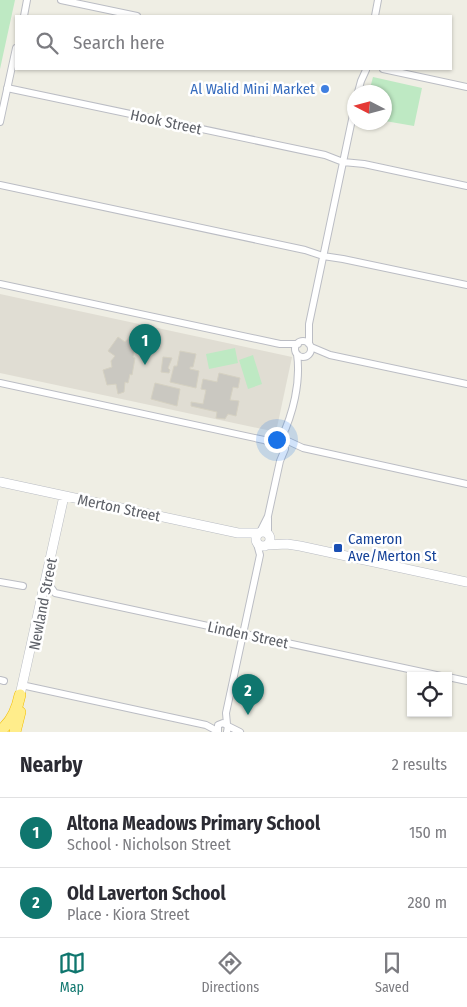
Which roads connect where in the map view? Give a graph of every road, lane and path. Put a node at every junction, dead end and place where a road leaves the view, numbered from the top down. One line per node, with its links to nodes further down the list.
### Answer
1 (26, 0): 4 (street)
2 (61, 0): 5 (street)
3 (378, 0): 6 (street)
4 (24, 15)
5 (132, 15)
6 (375, 15)
7 (15, 52): 12 (street)
8 (365, 70): 10 (street)
9 (388, 70): 11 (street)
10 (360, 85)
11 (467, 87)
12 (7, 88): 13 (street); 15 (street, Hook Street)
13 (0, 122)
14 (350, 130): 15 (street)
15 (344, 160): 17 (street, Hook Street); 18 (street)
16 (0, 185): 18 (street)
17 (467, 186)
18 (324, 254): 20 (street); 21 (street)
19 (0, 284): 23 (street)
20 (467, 285)
21 (309, 324): 22 (street); 24 (street)
22 (299, 343): 23 (street); 24 (street); 25 (street)
23 (280, 344): 25 (street)
24 (310, 345): 26 (street); 27 (street)
25 (296, 353): 27 (street); 28 (street)
26 (330, 355): 27 (street); 30 (street)
27 (308, 356): 28 (street)
28 (298, 377): 31 (street)
29 (0, 384): 31 (street)
30 (467, 384)
31 (283, 444): 33 (street); 36 (street)
32 (0, 482): 34 (street, Merton Street)
33 (467, 484)
34 (64, 496): 35 (street, Newland Street); 36 (street, Merton Street)
35 (61, 510): 39 (street, Newland Street); 47 (street, Newland Street)
36 (263, 539): 38 (street, Merton Street); 43 (street)
37 (0, 582): 40 (street)
38 (467, 582)
39 (48, 583): 41 (street); 42 (street, Newland Street)
40 (23, 586)
41 (55, 593): 42 (street); 43 (street, Linden Street)
42 (45, 598): 47 (street, Newland Street)
43 (243, 633): 44 (street, Linden Street); 48 (street)
44 (423, 672)
45 (452, 678): 46 (street)
46 (467, 681)
47 (23, 693): 48 (street); 49 (highway); 50 (highway)
48 (222, 728): 51 (street)
49 (0, 731)
50 (15, 732)
51 (240, 732)

